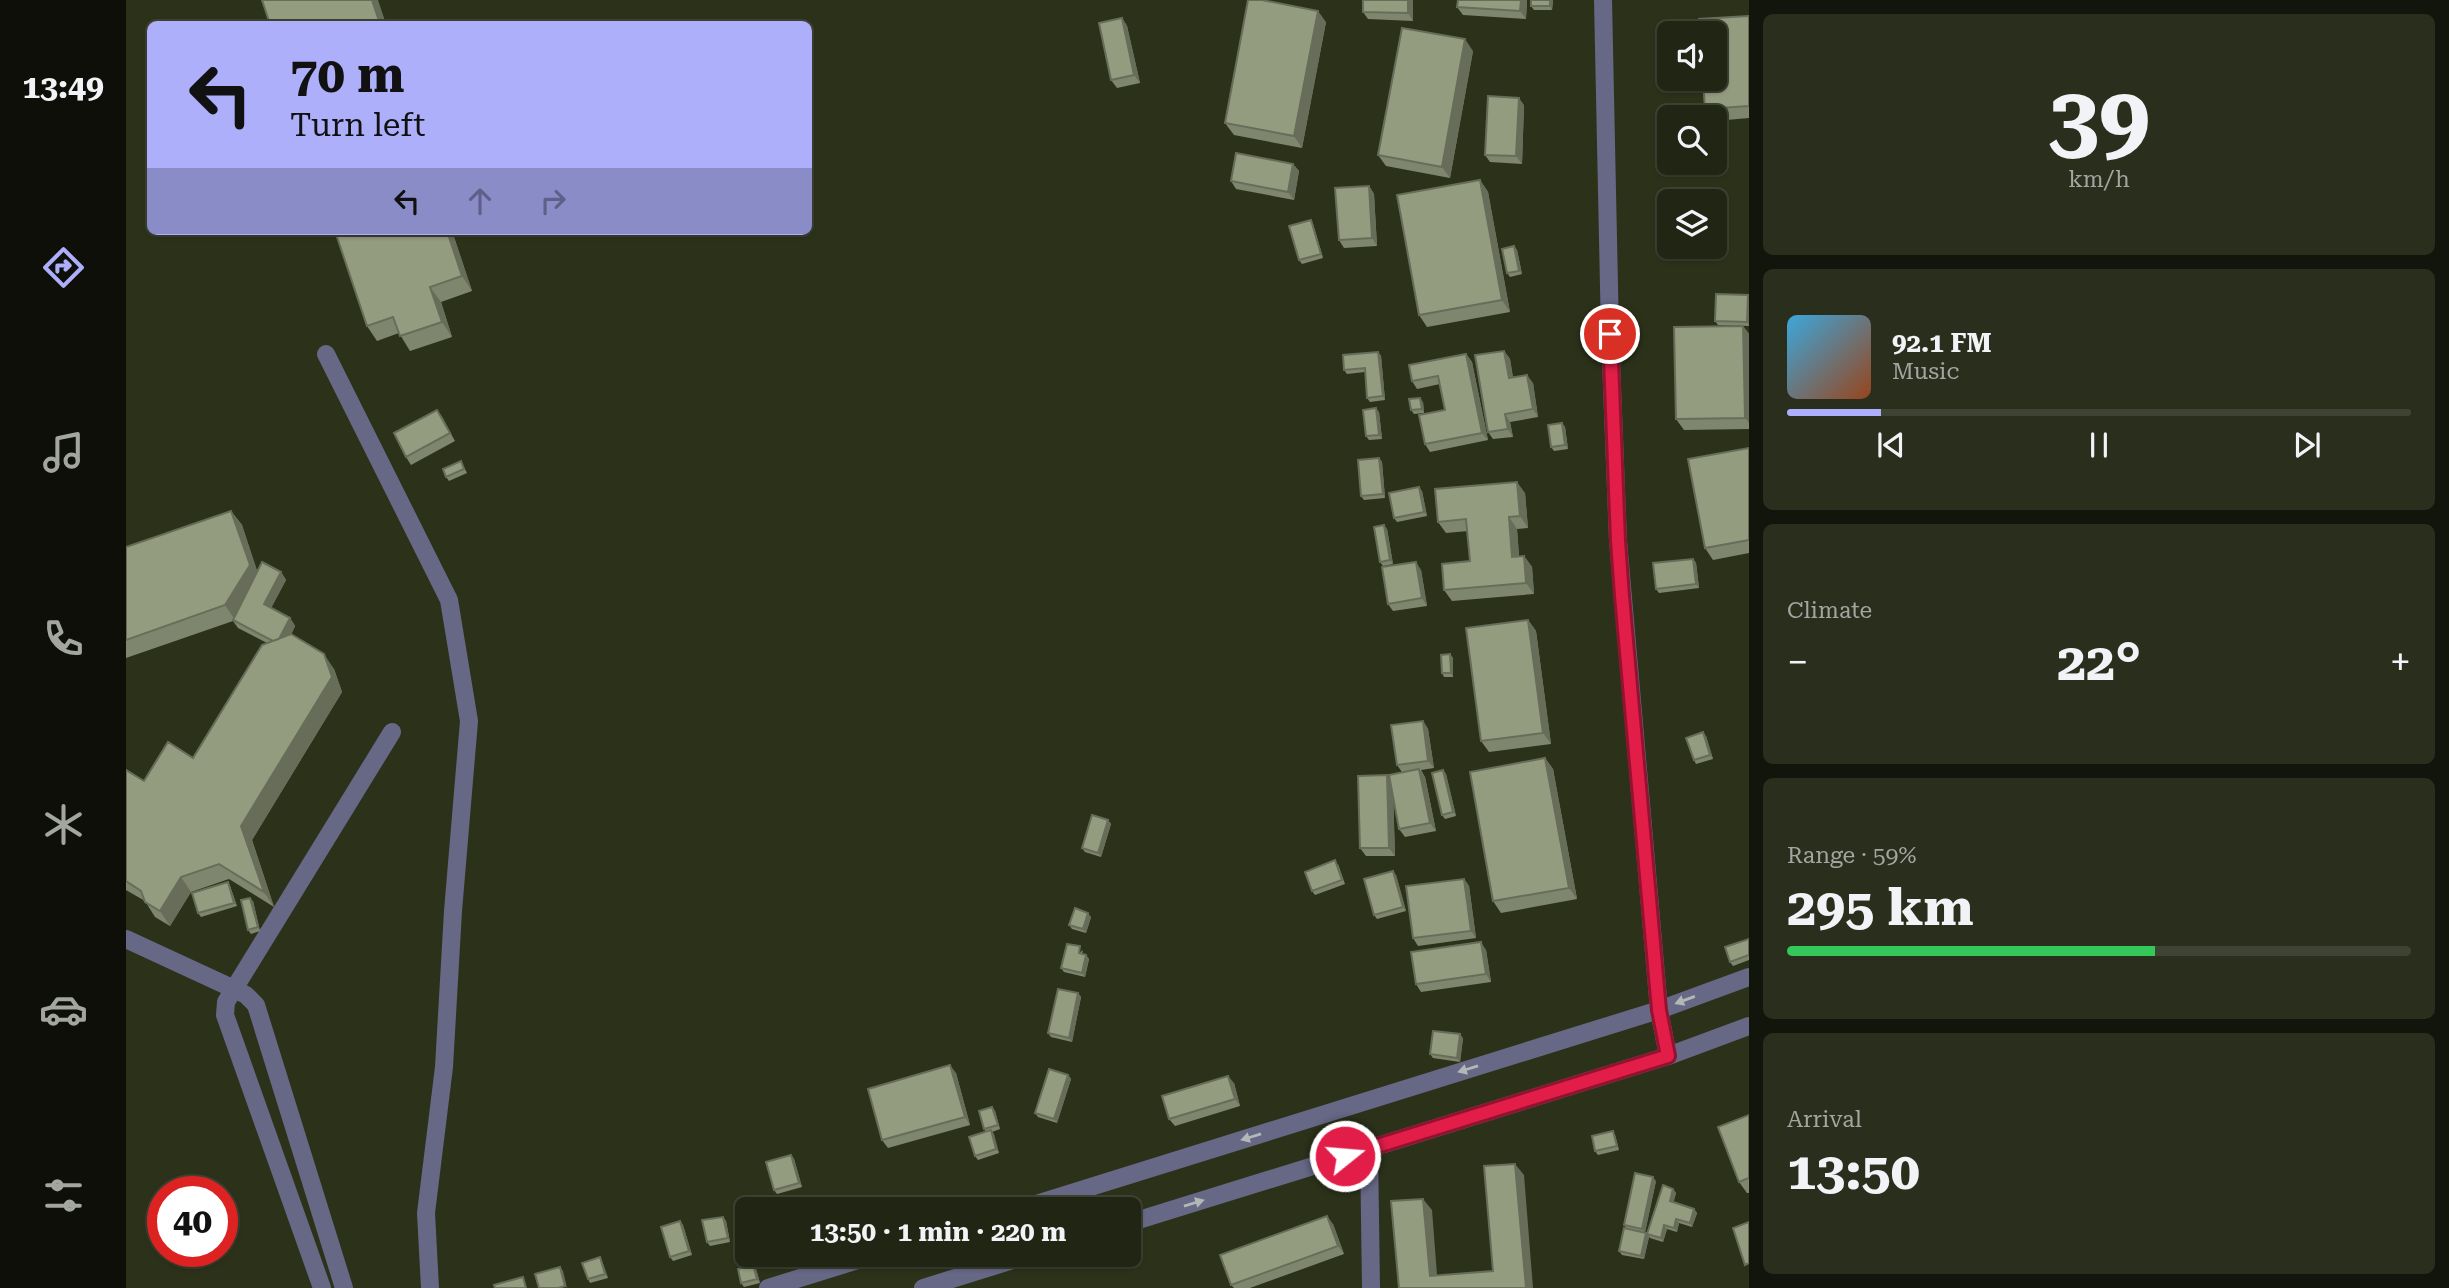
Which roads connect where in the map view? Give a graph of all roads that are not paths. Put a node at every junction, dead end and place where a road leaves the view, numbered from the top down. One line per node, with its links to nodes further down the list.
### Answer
1 (1603, 0): 7 (street)
2 (326, 354): 17 (street)
3 (391, 732): 6 (street)
4 (126, 939): 6 (street)
5 (1749, 977): 7 (street, one-way to 7)
6 (234, 989): 15 (street); 16 (street)
7 (1659, 1010): 9 (street); 11 (street, one-way to 11)
8 (1749, 1026): 9 (street)
9 (1668, 1056): 10 (street)
10 (1369, 1148): 12 (street, one-way to 10); 20 (street)
11 (1059, 1197)
12 (1141, 1219)
13 (835, 1267): 18 (street)
14 (990, 1267): 19 (street)
15 (322, 1288)
16 (344, 1288)
17 (430, 1288)
18 (768, 1288)
19 (923, 1288)
20 (1371, 1288)

